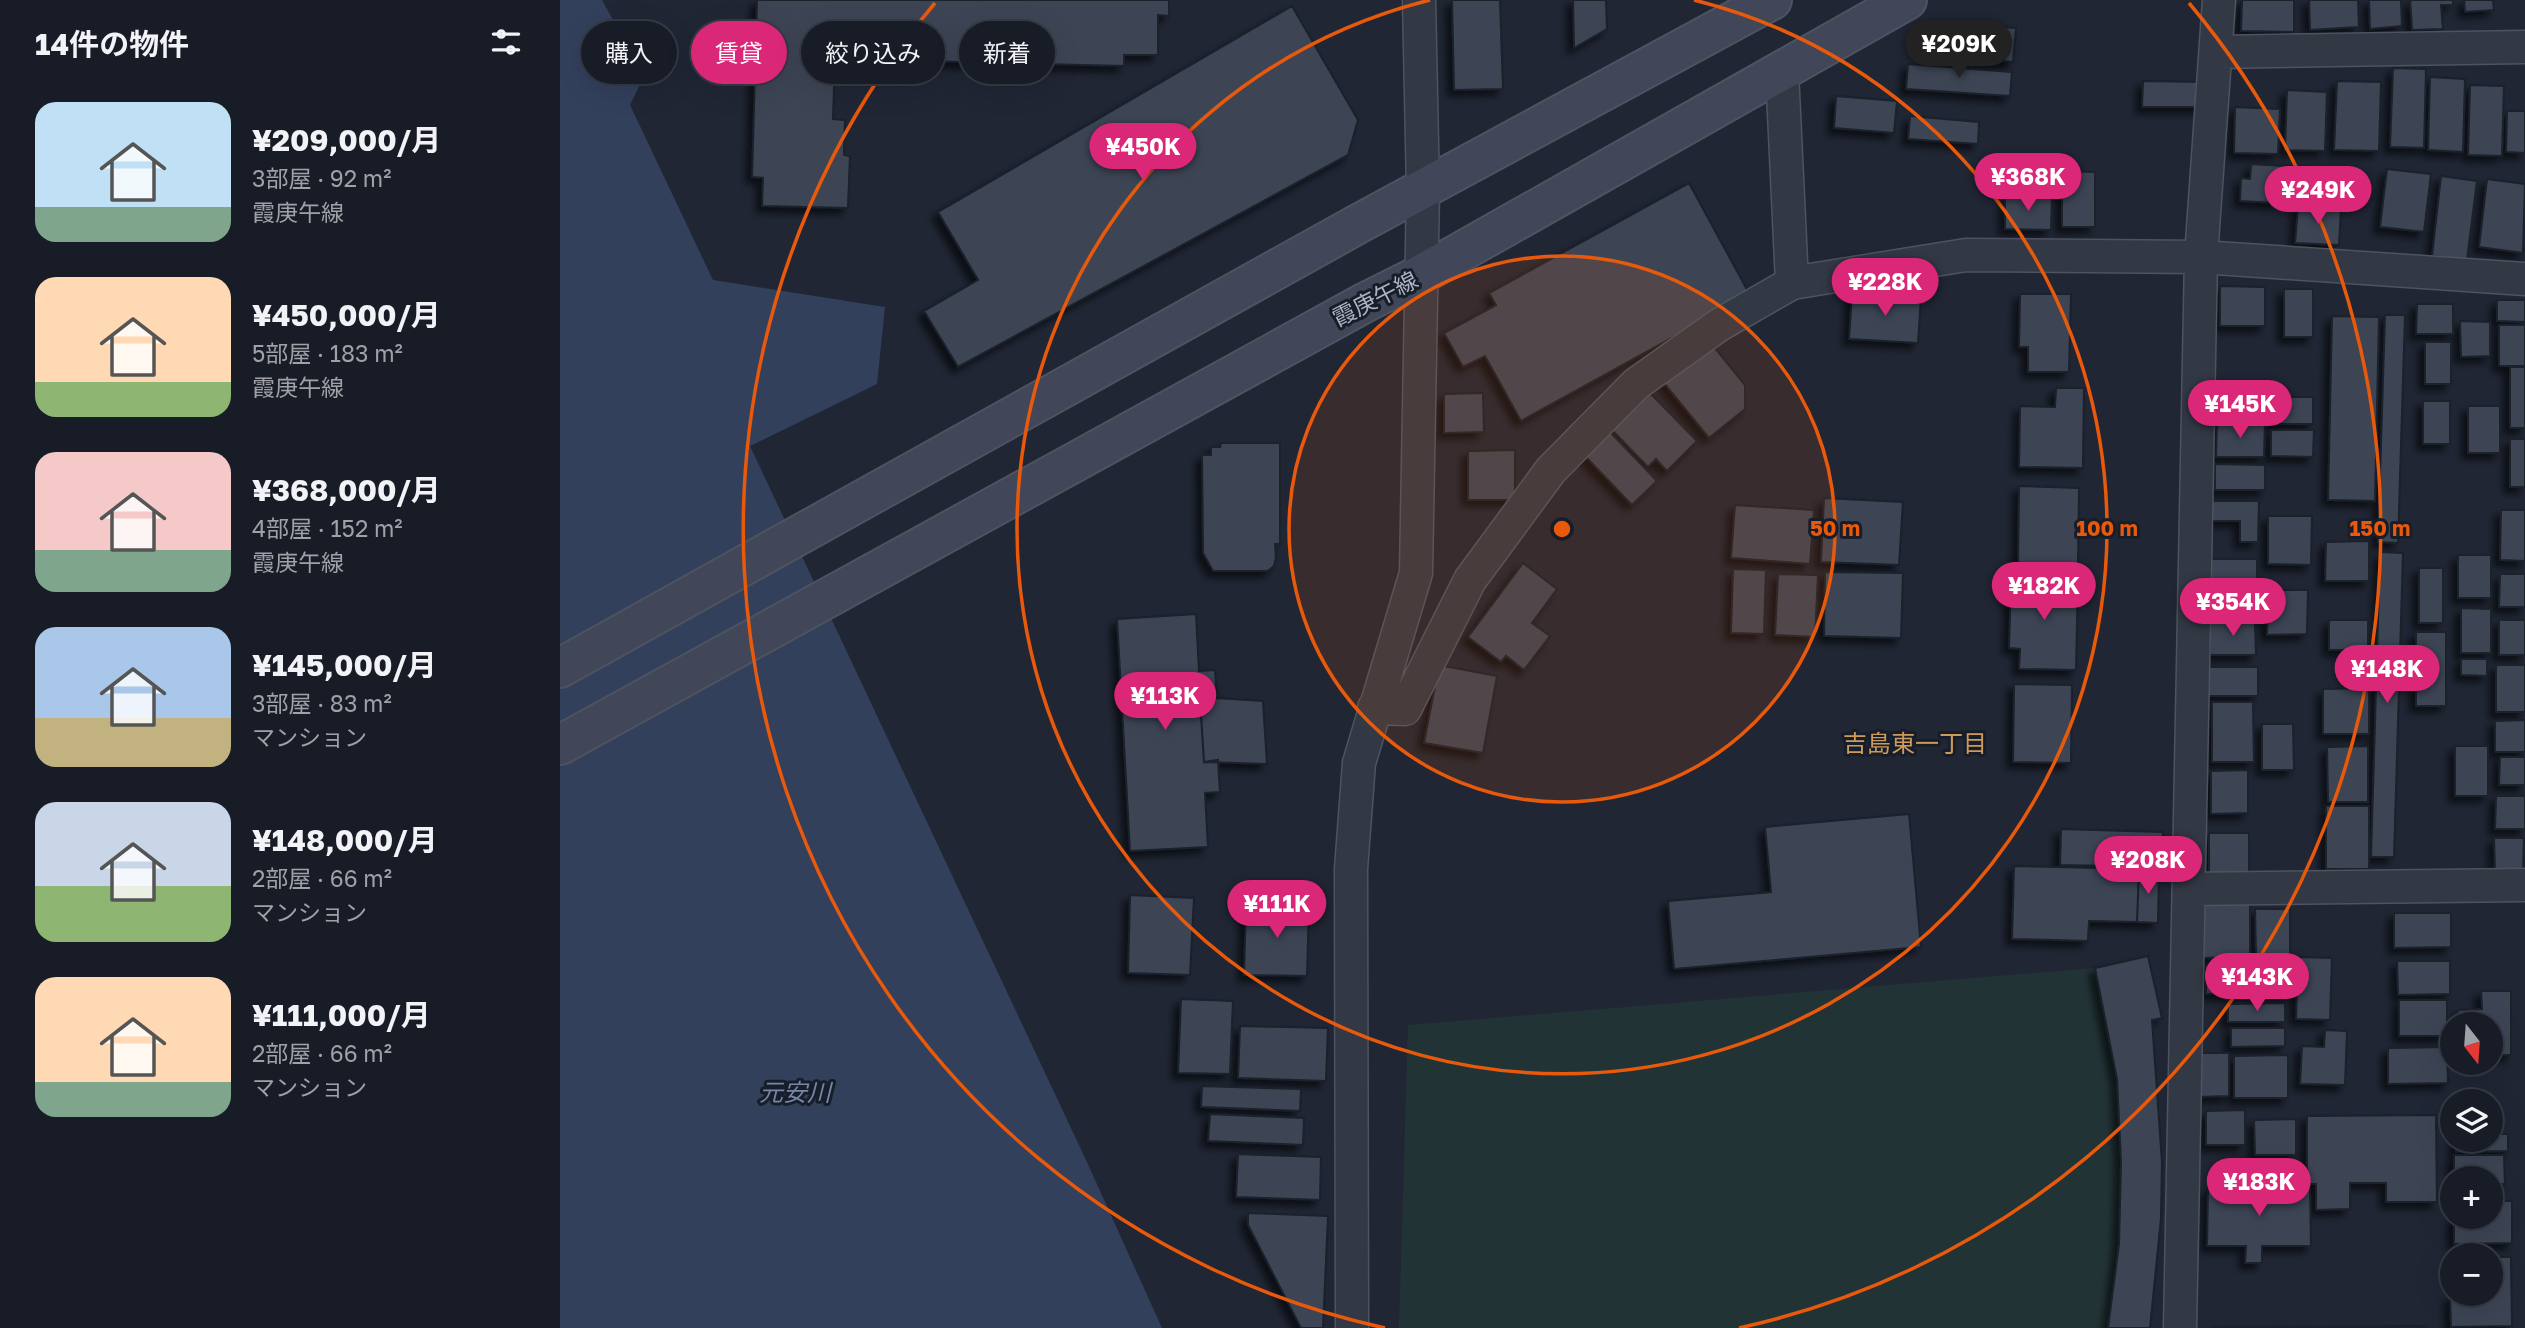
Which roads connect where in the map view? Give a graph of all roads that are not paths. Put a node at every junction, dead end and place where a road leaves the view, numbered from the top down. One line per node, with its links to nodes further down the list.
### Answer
1 (1419, 0): 8 (street)
2 (1772, 0): 8 (street)
3 (1907, 0): 7 (street, 霞庚午線)
4 (2219, 0): 6 (street)
5 (2525, 47): 6 (street)
6 (2216, 52): 9 (street)
7 (1782, 71): 10 (street, 霞庚午線); 12 (street)
8 (1423, 190): 10 (street); 13 (street)
9 (2201, 257): 11 (street); 12 (street); 17 (street)
10 (1420, 275): 14 (street); 15 (street, 霞庚午線)
11 (2525, 279)
12 (1792, 283): 14 (street)
13 (560, 668)
14 (1374, 708): 18 (street)
15 (560, 745)
16 (2525, 885): 17 (street)
17 (2190, 889): 19 (street)
18 (1352, 1328)
19 (2180, 1328)

